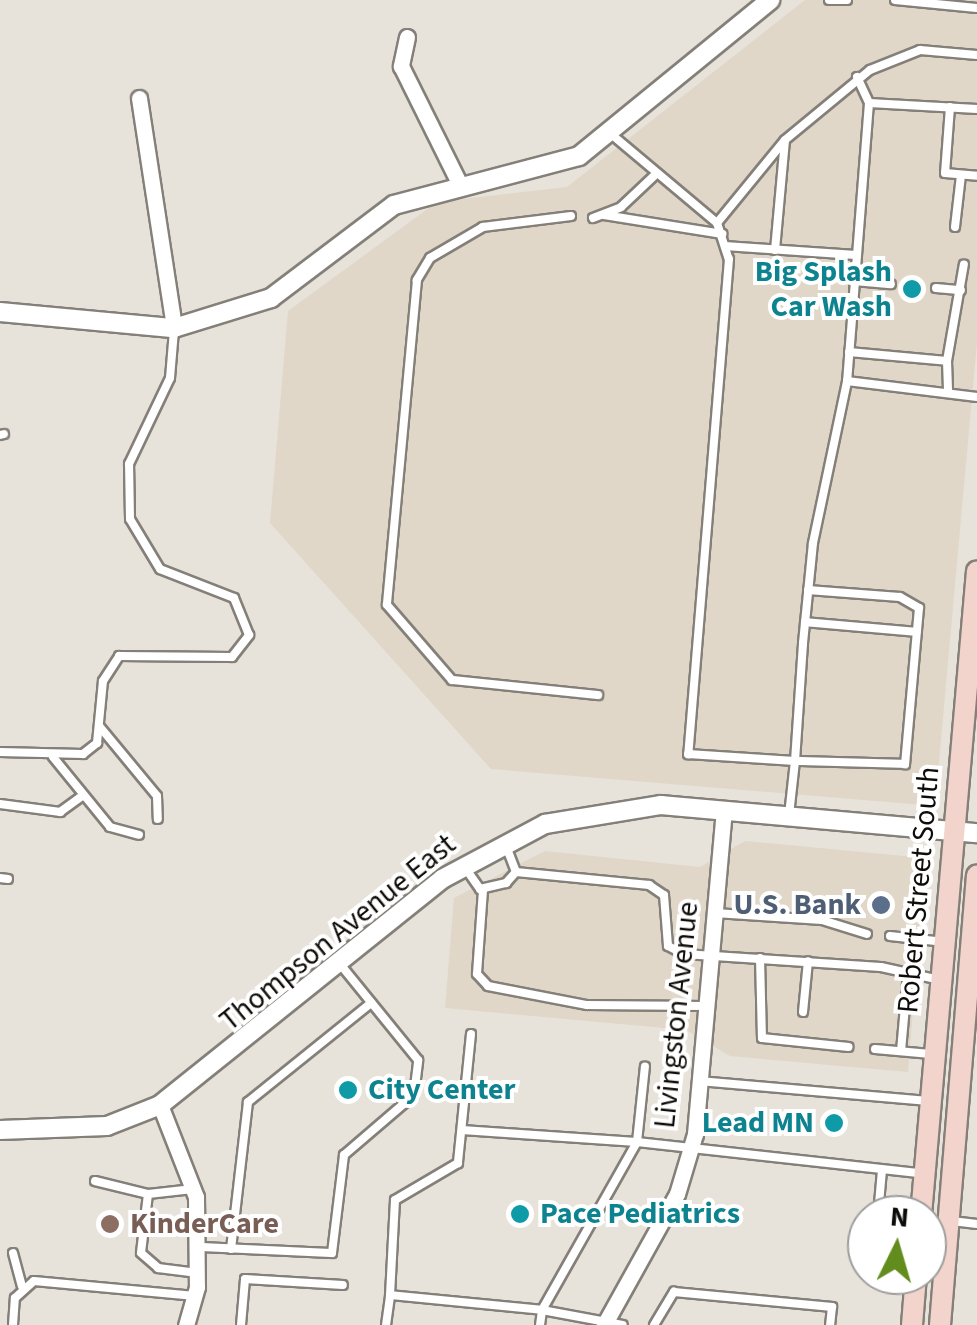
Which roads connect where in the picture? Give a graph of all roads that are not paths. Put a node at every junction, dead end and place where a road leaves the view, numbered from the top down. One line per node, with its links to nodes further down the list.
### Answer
1 (770, 0): 13 (street)
2 (829, 0): 3 (lane)
3 (847, 0)
4 (895, 0): 5 (lane)
5 (977, 8)
6 (407, 38): 18 (street)
7 (977, 55): 8 (lane)
8 (857, 77): 10 (lane); 14 (lane)
9 (139, 98): 34 (street)
10 (869, 103): 11 (lane); 27 (lane)
11 (950, 108): 12 (lane); 16 (lane)
12 (977, 109)
13 (611, 134): 15 (lane); 18 (street)
14 (786, 140): 22 (lane); 26 (lane)
15 (655, 174): 19 (lane); 22 (lane)
16 (961, 174): 17 (lane); 23 (lane)
17 (977, 176)
18 (458, 181): 34 (street)
19 (604, 215): 21 (lane); 24 (lane)
20 (572, 216): 44 (lane)
21 (593, 218)
22 (718, 223): 24 (lane)
23 (955, 227)
24 (722, 234): 25 (lane)
25 (725, 246): 26 (lane); 48 (lane)
26 (775, 250): 27 (lane)
27 (856, 255): 29 (lane)
28 (964, 264): 32 (lane)
29 (854, 281): 30 (lane); 35 (lane)
30 (891, 284)
31 (936, 288): 32 (lane)
32 (961, 290): 36 (lane)
33 (0, 312): 34 (street)
34 (174, 328): 45 (lane)
35 (849, 352): 36 (lane); 37 (lane)
36 (947, 361): 38 (lane)
37 (847, 382): 38 (lane); 41 (lane)
38 (948, 390): 39 (lane)
39 (977, 397)
40 (977, 570): 54 (main road, Robert Street South)
41 (808, 590): 42 (lane); 43 (lane)
42 (805, 622): 43 (lane); 48 (lane)
43 (917, 632): 48 (lane)
44 (598, 695)
45 (100, 726): 47 (lane); 53 (lane)
46 (0, 752): 47 (lane)
47 (53, 757): 49 (lane)
48 (795, 761): 52 (lane)
49 (84, 794): 50 (lane); 56 (lane)
50 (0, 804)
51 (724, 809): 52 (street, Thompson Avenue East); 57 (street, Thompson Avenue East); 62 (street, Livingston Avenue)
52 (789, 815): 54 (street, Thompson Avenue East)
53 (158, 819)
54 (954, 831): 55 (street, Thompson Avenue East); 65 (main road, Robert Street South)
55 (977, 833)
56 (139, 835)
57 (503, 842): 58 (street, Thompson Avenue East); 59 (lane)
58 (463, 866): 61 (lane); 69 (street, Thompson Avenue East)
59 (516, 872): 61 (lane); 66 (lane)
60 (977, 876): 81 (main road, Robert Street South)
61 (483, 890): 73 (lane)
62 (715, 913): 63 (lane); 66 (street, Livingston Avenue)
63 (867, 934)
64 (890, 936): 65 (lane)
65 (945, 942): 71 (main road, Robert Street South)
66 (711, 956): 67 (lane); 73 (street, Livingston Avenue)
67 (760, 958): 68 (lane); 76 (lane)
68 (808, 961): 70 (lane); 74 (lane)
69 (340, 964): 72 (lane); 84 (street, Thompson Avenue East)
70 (908, 973): 71 (lane); 78 (lane)
71 (942, 980): 79 (main road, Robert Street South)
72 (371, 1002): 99 (lane); 99 (lane)
73 (706, 1006): 82 (street, Livingston Avenue)
74 (803, 1012)
75 (471, 1034): 86 (lane)
76 (848, 1047)
77 (875, 1049): 78 (lane)
78 (901, 1051): 79 (lane)
79 (935, 1054): 83 (main road, Robert Street South)
80 (645, 1066): 87 (lane)
81 (969, 1073): 96 (main road, Robert Street South)
82 (700, 1081): 83 (lane); 88 (street, Livingston Avenue)
83 (931, 1101): 90 (main road, Robert Street South)
84 (160, 1106): 85 (street); 92 (street)
85 (0, 1130)
86 (462, 1130): 87 (lane); 104 (lane)
87 (637, 1142): 88 (lane); 107 (lane)
88 (691, 1150): 89 (lane); 108 (street, Livingston Avenue)
89 (882, 1170): 90 (lane); 94 (lane)
90 (925, 1174): 95 (main road, Robert Street South)
91 (95, 1182): 93 (lane)
92 (192, 1189): 93 (lane); 98 (street)
93 (148, 1194): 101 (lane)
94 (880, 1195)
95 (923, 1195)
96 (948, 1221): 97 (lane); 117 (main road, Robert Street South)
97 (977, 1224)
98 (200, 1246): 99 (lane); 101 (street)
99 (231, 1249)
100 (13, 1253): 103 (lane)
101 (198, 1273): 106 (street)
102 (344, 1285): 111 (lane)
103 (22, 1286): 106 (lane); 109 (lane)
104 (390, 1295): 107 (lane); 112 (lane)
105 (914, 1295): 116 (main road)
106 (195, 1296): 110 (street)
107 (542, 1310): 108 (lane); 113 (lane)
108 (612, 1323)
109 (13, 1325)
110 (186, 1325)
111 (241, 1325)
112 (386, 1325)
113 (540, 1325)
114 (654, 1325): 115 (lane)
115 (830, 1325)
116 (912, 1325)
117 (940, 1325)

